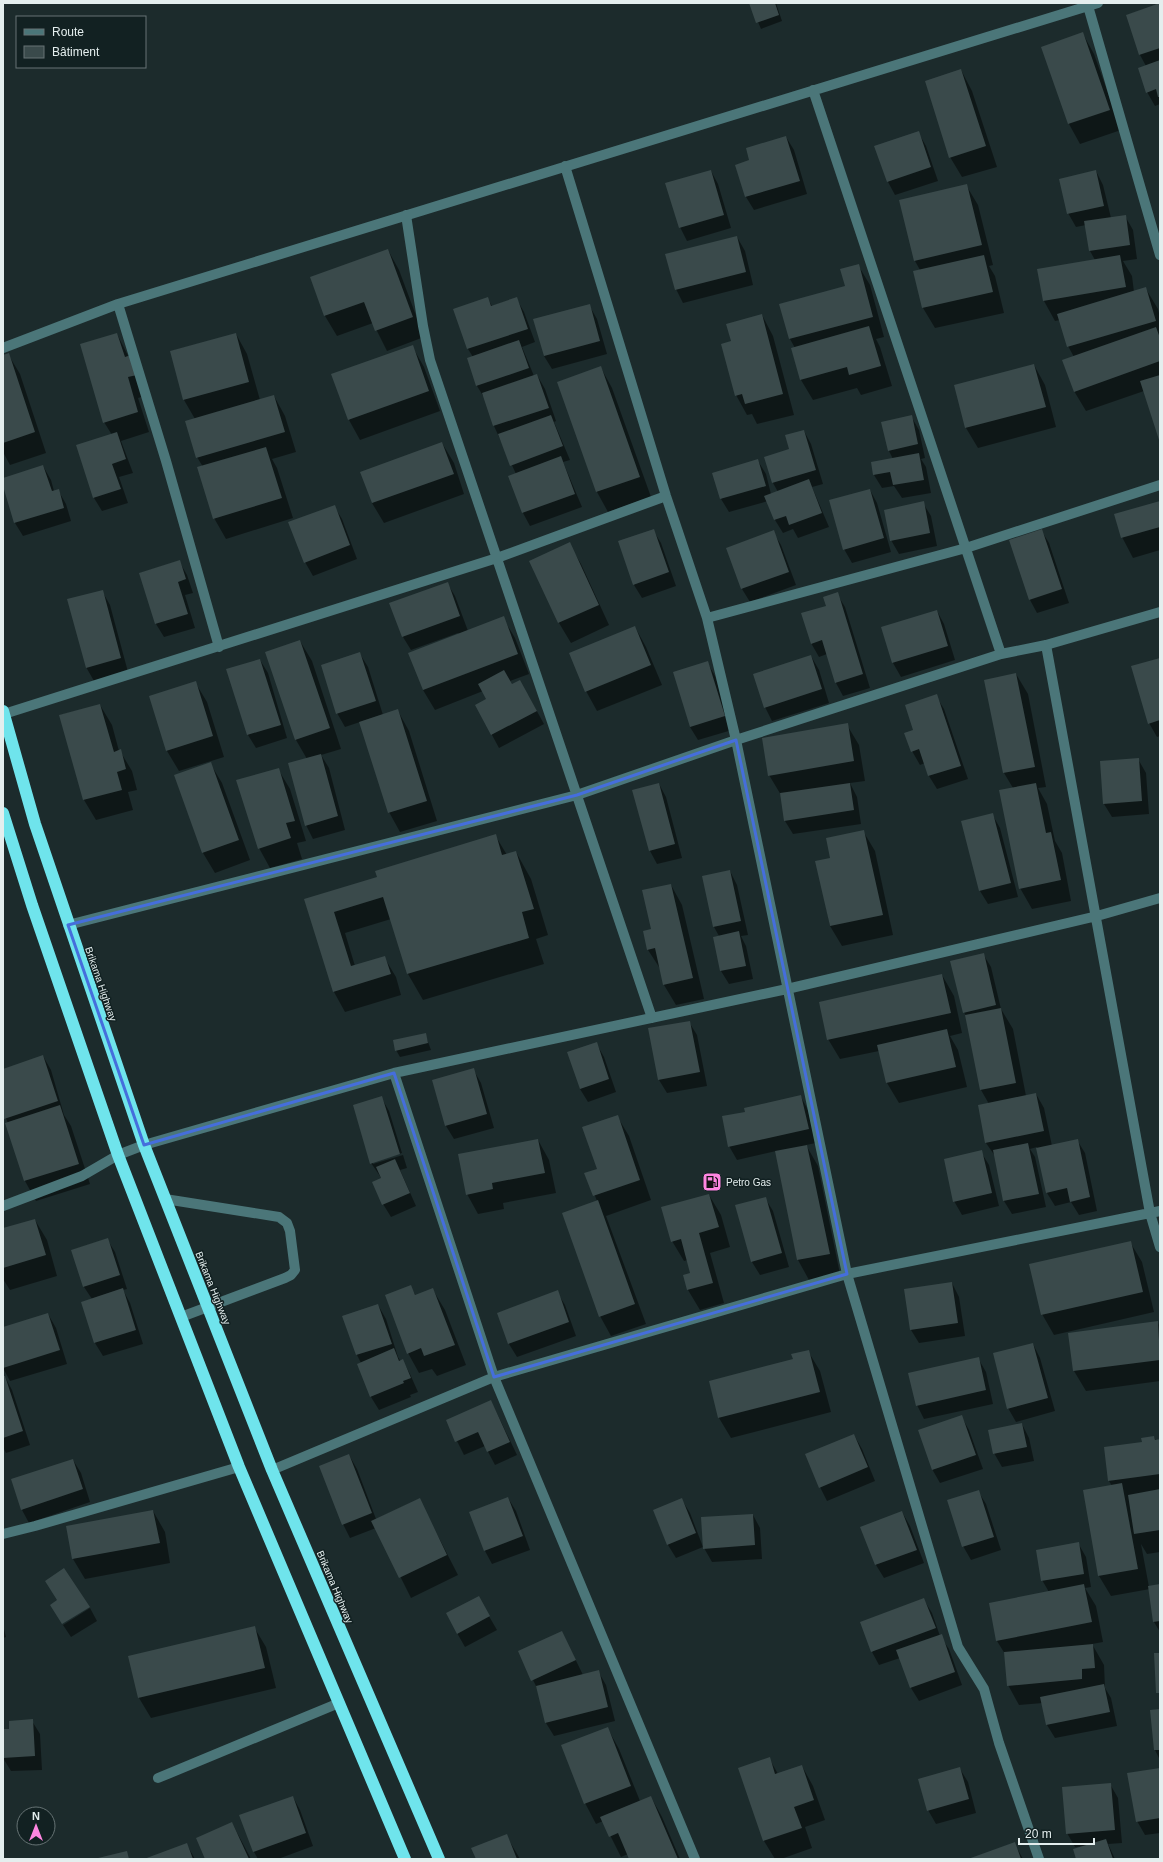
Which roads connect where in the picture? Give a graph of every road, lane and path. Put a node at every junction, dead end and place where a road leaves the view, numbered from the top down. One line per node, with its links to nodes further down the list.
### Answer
1 (1098, 3): 2 (street)
2 (1088, 6): 3 (street); 6 (street)
3 (813, 90): 4 (street); 11 (street)
4 (564, 166): 5 (street); 10 (street)
5 (406, 215): 7 (street); 12 (street)
6 (1160, 255)
7 (118, 304): 8 (street); 16 (street)
8 (3, 348)
9 (1160, 485): 11 (street)
10 (666, 496): 12 (street); 14 (street)
11 (966, 548): 14 (street); 17 (street)
12 (497, 558): 16 (street); 20 (street)
13 (1160, 612): 15 (street)
14 (707, 618): 19 (street)
15 (1046, 645): 17 (street); 23 (street)
16 (219, 647): 18 (street)
17 (1001, 654): 19 (street)
18 (3, 713): 24 (highway, Brikama Highway)
19 (736, 740): 20 (street); 25 (street)
20 (578, 795): 24 (street); 26 (street)
21 (3, 813): 29 (highway)
22 (1160, 898): 23 (street)
23 (1097, 916): 25 (street); 32 (street)
24 (68, 925): 28 (highway, Brikama Highway)
25 (787, 989): 26 (street); 34 (street)
26 (652, 1018): 27 (street)
27 (394, 1073): 28 (street); 37 (street)
28 (144, 1145): 29 (street); 30 (highway, Brikama Highway)
29 (118, 1155): 31 (street); 36 (highway)
30 (165, 1199): 35 (highway, Brikama Highway); 35 (street)
31 (3, 1206)
32 (1155, 1212): 33 (street); 34 (street)
33 (1160, 1247)
34 (847, 1274): 37 (street); 46 (street)
35 (208, 1307): 36 (street); 39 (highway, Brikama Highway)
36 (181, 1317): 38 (highway)
37 (494, 1377): 39 (street); 45 (street)
38 (239, 1466): 40 (street); 41 (highway)
39 (272, 1470): 44 (highway, Brikama Highway)
40 (3, 1534)
41 (339, 1703): 42 (street); 43 (highway)
42 (158, 1778)
43 (405, 1859)
44 (439, 1859)
45 (695, 1859)
46 (1039, 1859)

